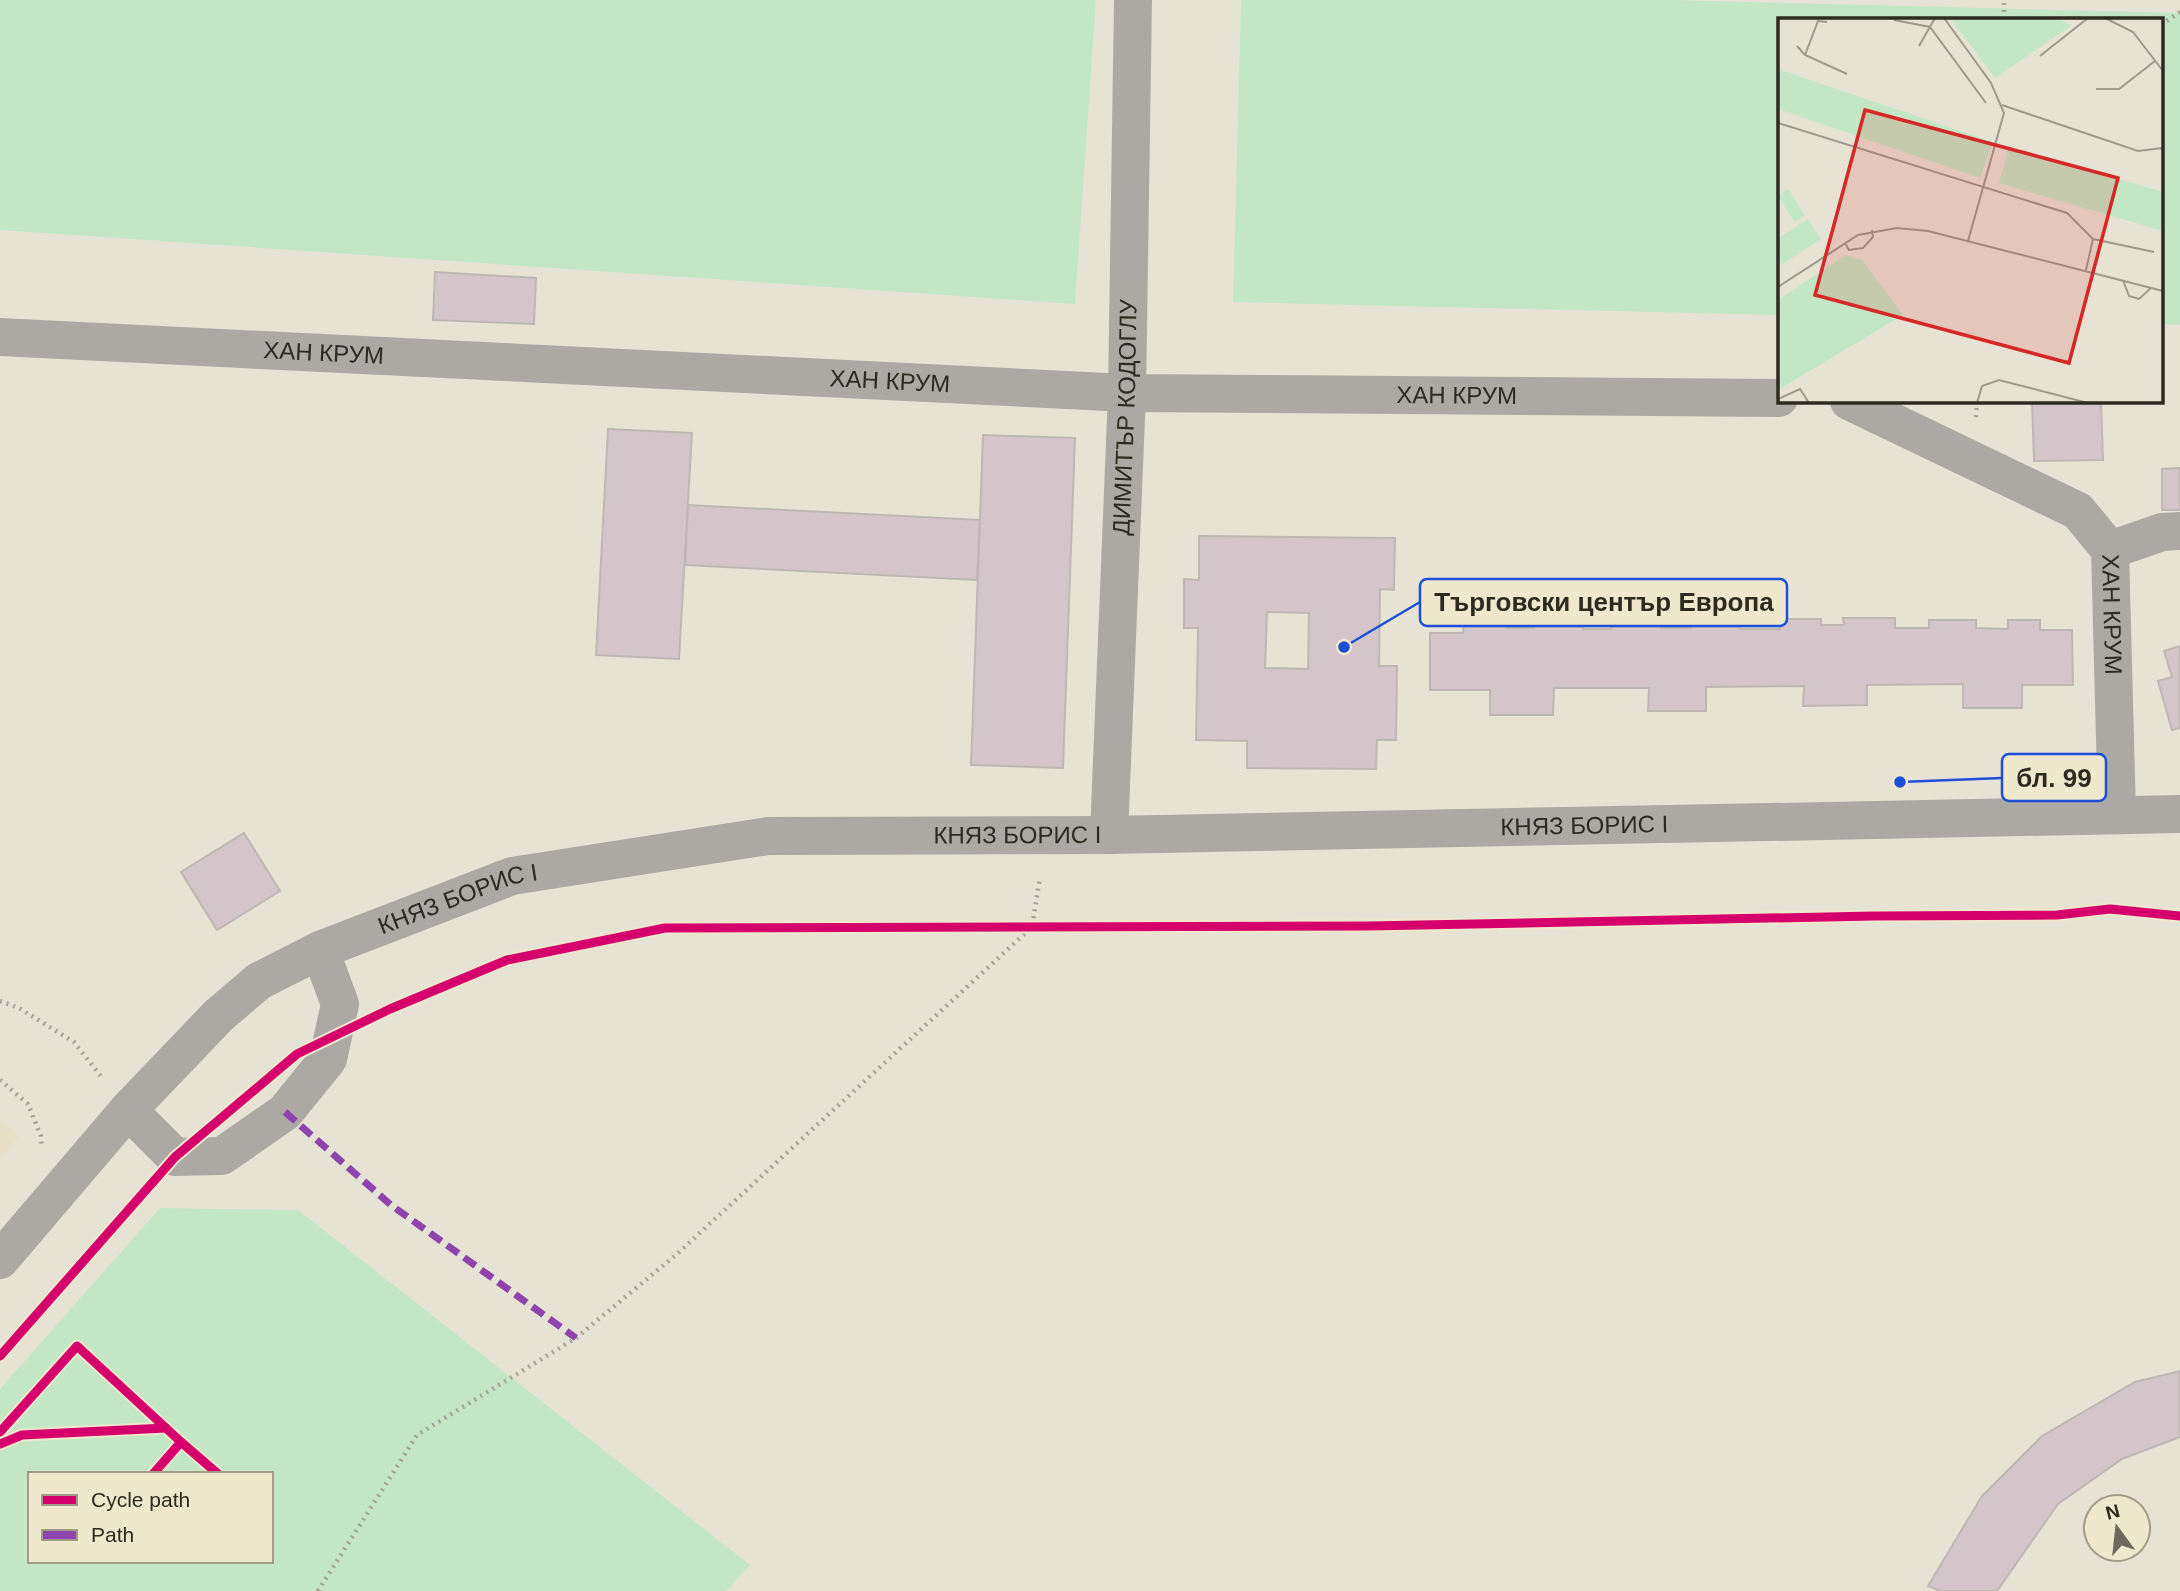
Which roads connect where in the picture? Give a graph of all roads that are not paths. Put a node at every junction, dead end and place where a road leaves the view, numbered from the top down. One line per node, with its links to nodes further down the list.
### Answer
1 (1133, 0): 3 (street, ДИМИТЪР КОДОГЛУ)
2 (0, 337): 3 (street, ХАН КРУМ)
3 (1127, 393): 4 (street, ХАН КРУМ); 10 (street, ДИМИТЪР КОДОГЛУ)
4 (1778, 398)
5 (1851, 402): 7 (street, ХАН КРУМ)
6 (2180, 531): 7 (street)
7 (2110, 550): 9 (street, ХАН КРУМ)
8 (2180, 814): 9 (street, КНЯЗ БОРИС I)
9 (2117, 815): 10 (street, КНЯЗ БОРИС I)
10 (1109, 835): 11 (street, КНЯЗ БОРИС I)
11 (320, 950): 12 (street, КНЯЗ БОРИС I); 12 (street)
12 (128, 1110): 13 (street, КНЯЗ БОРИС I)
13 (0, 1260)

